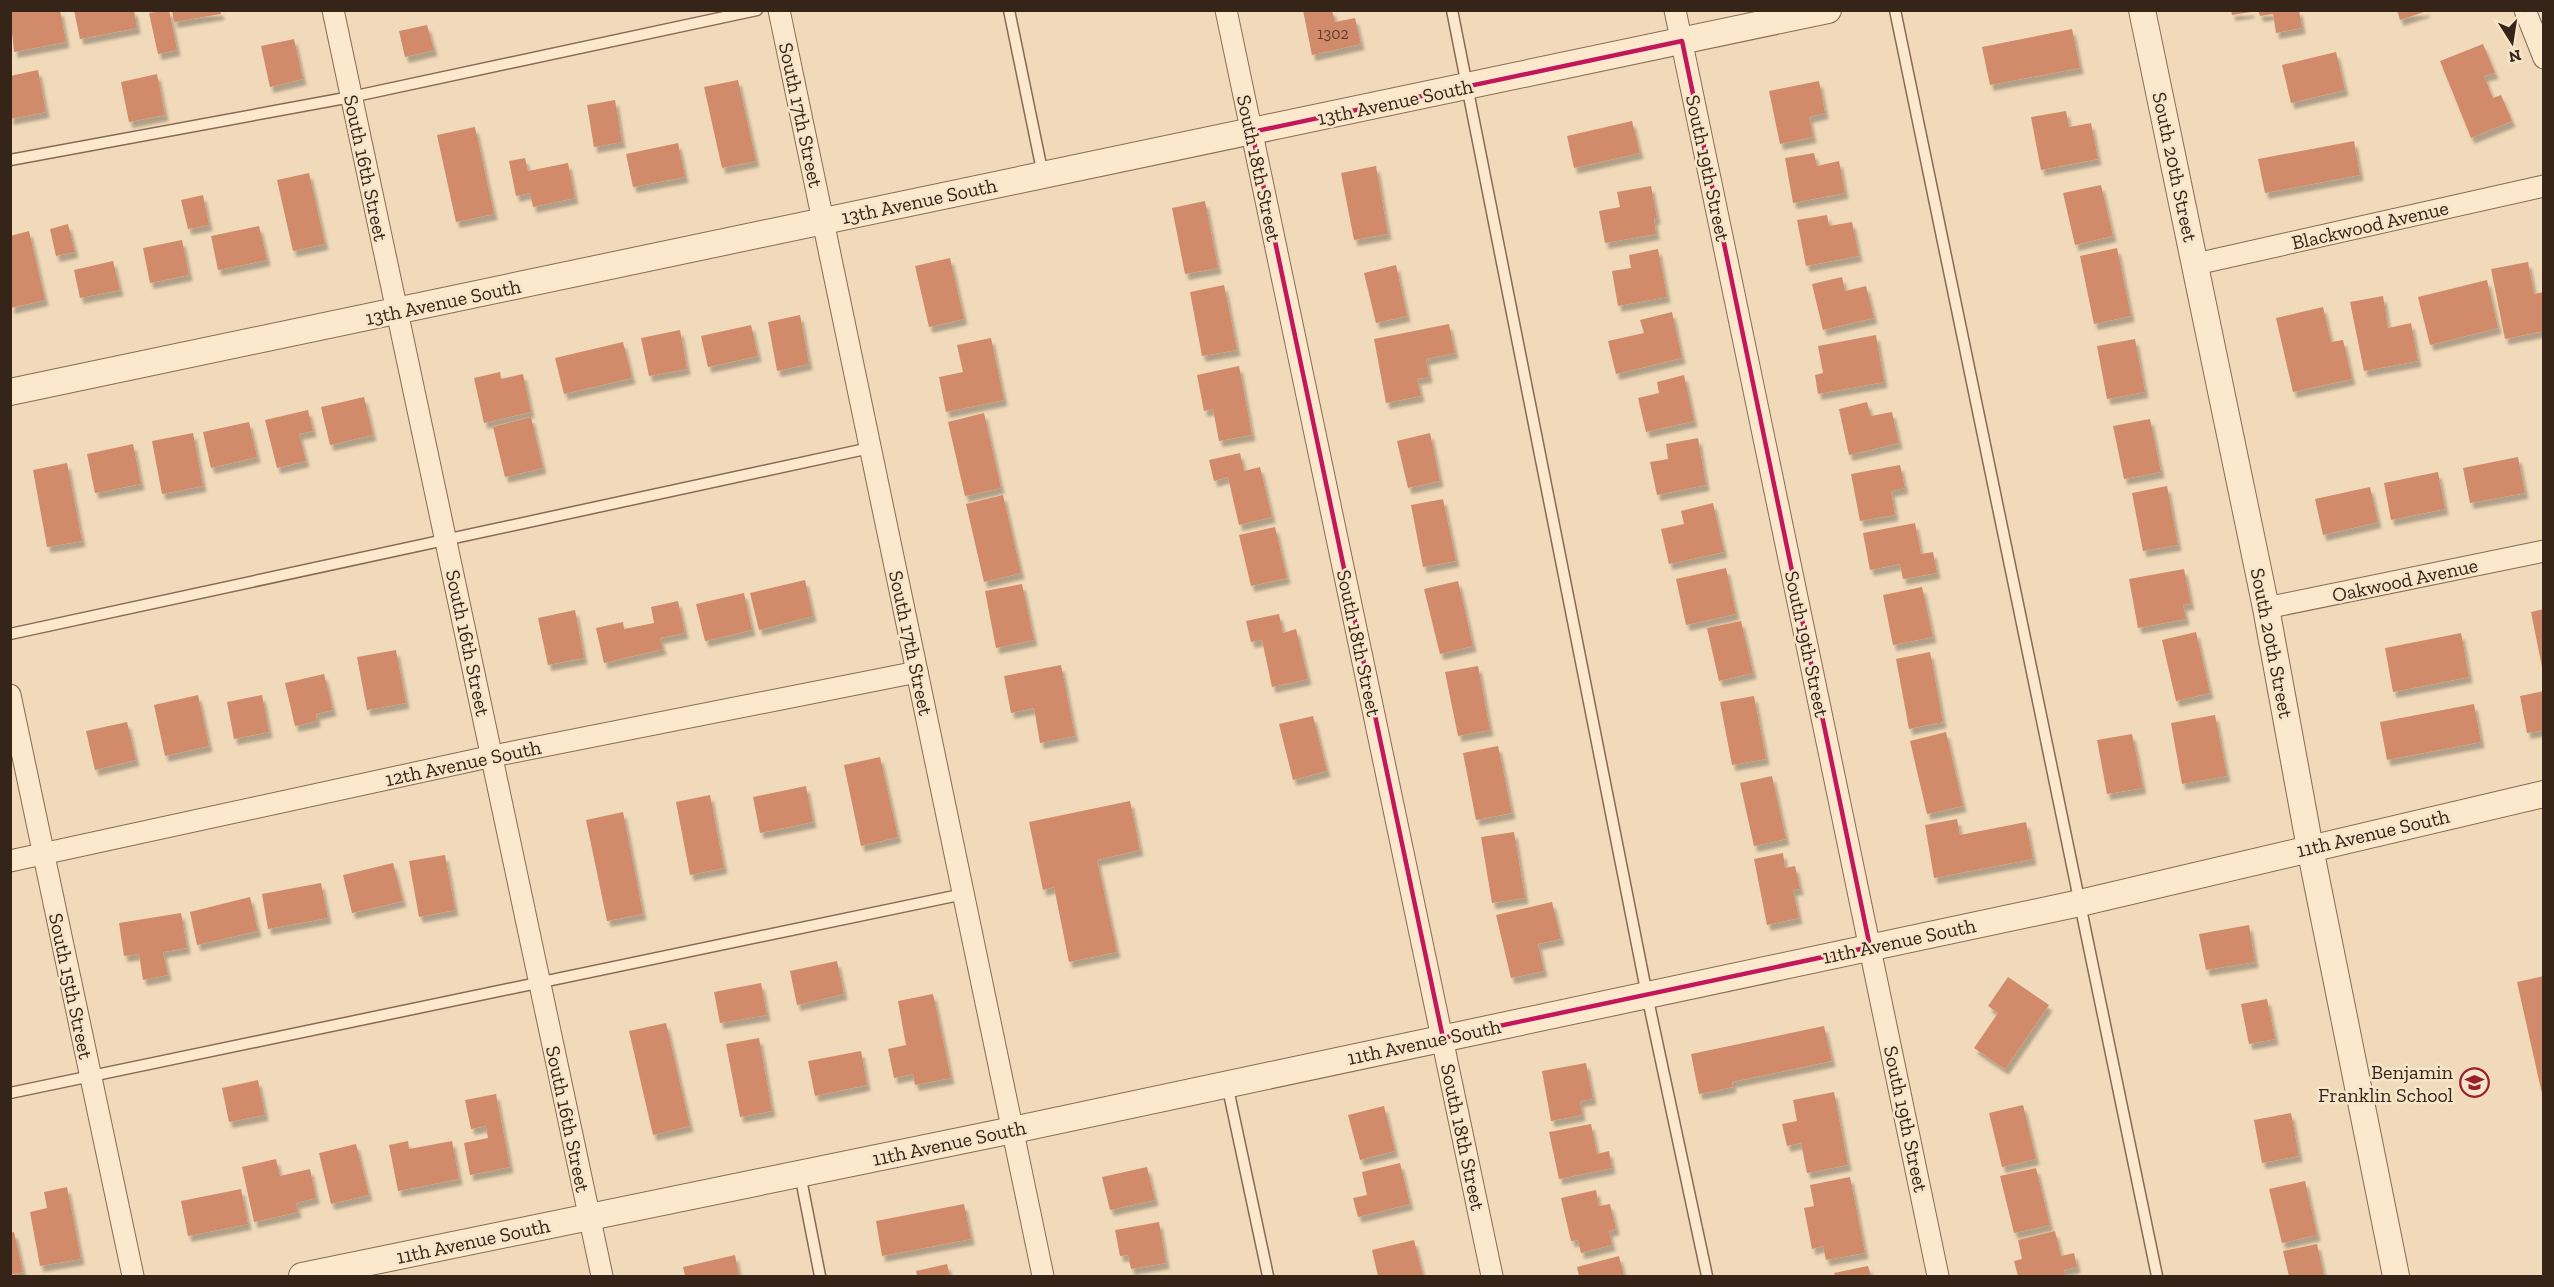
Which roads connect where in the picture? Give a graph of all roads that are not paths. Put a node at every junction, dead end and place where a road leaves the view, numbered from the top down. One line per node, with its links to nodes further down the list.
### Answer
1 (333, 10): 15 (street, South 16th Street)
2 (757, 10): 15 (lane)
3 (779, 10): 20 (street, South 17th Street)
4 (1009, 10): 18 (lane)
5 (1226, 10): 16 (street, South 18th Street)
6 (1452, 10): 14 (lane)
7 (1675, 10): 12 (street, South 19th Street)
8 (1827, 10): 12 (street, 13th Avenue South)
9 (1895, 10): 37 (lane)
10 (2142, 10): 21 (street, South 20th Street)
11 (2525, 10): 13 (street)
12 (1682, 41): 14 (street, 13th Avenue South); 38 (street, South 19th Street)
13 (2544, 58)
14 (1468, 86): 16 (street, 13th Avenue South); 40 (lane)
15 (351, 97): 17 (lane); 22 (street, South 16th Street)
16 (1252, 132): 18 (street, 13th Avenue South); 41 (street, South 18th Street)
17 (10, 160)
18 (1043, 176): 20 (street, 13th Avenue South)
19 (2544, 186): 21 (street, Blackwood Avenue)
20 (823, 221): 22 (street, 13th Avenue South); 24 (street, South 17th Street)
21 (2196, 264): 27 (street, South 20th Street)
22 (396, 312): 23 (street, 13th Avenue South); 25 (street, South 16th Street)
23 (10, 392)
24 (870, 448): 25 (lane); 29 (street, South 17th Street)
25 (446, 542): 28 (lane); 31 (street, South 16th Street)
26 (2544, 551): 27 (street, Oakwood Avenue)
27 (2266, 608): 33 (street, South 20th Street)
28 (10, 634)
29 (917, 672): 31 (street, 12th Avenue South); 36 (street, South 17th Street)
30 (10, 695): 34 (street, South 15th Street)
31 (493, 756): 34 (street, 12th Avenue South); 39 (street, South 16th Street)
32 (2544, 795): 33 (street, 11th Avenue South)
33 (2310, 848): 37 (street, 11th Avenue South); 58 (street, South 20th Street)
34 (43, 854): 35 (street, 12th Avenue South); 42 (street, South 15th Street)
35 (10, 861)
36 (964, 894): 39 (lane); 45 (street, South 17th Street)
37 (2080, 903): 38 (street, 11th Avenue South); 57 (lane)
38 (1870, 947): 40 (street, 11th Avenue South); 56 (street, South 19th Street)
39 (540, 981): 42 (lane); 47 (street, South 16th Street)
40 (1647, 995): 41 (street, 11th Avenue South); 55 (lane)
41 (1443, 1038): 43 (street, 11th Avenue South); 54 (street, South 18th Street)
42 (90, 1077): 44 (lane); 48 (street, South 15th Street)
43 (1227, 1084): 45 (street, 11th Avenue South); 53 (lane)
44 (10, 1093)
45 (1013, 1130): 46 (street, 11th Avenue South); 52 (street, South 17th Street)
46 (800, 1174): 47 (street, 11th Avenue South); 51 (lane)
47 (589, 1217): 49 (street, 11th Avenue South); 50 (street, South 16th Street)
48 (133, 1276)
49 (302, 1276)
50 (602, 1276)
51 (820, 1276)
52 (1043, 1276)
53 (1268, 1276)
54 (1492, 1276)
55 (1707, 1276)
56 (1938, 1276)
57 (2157, 1276)
58 (2396, 1276)

